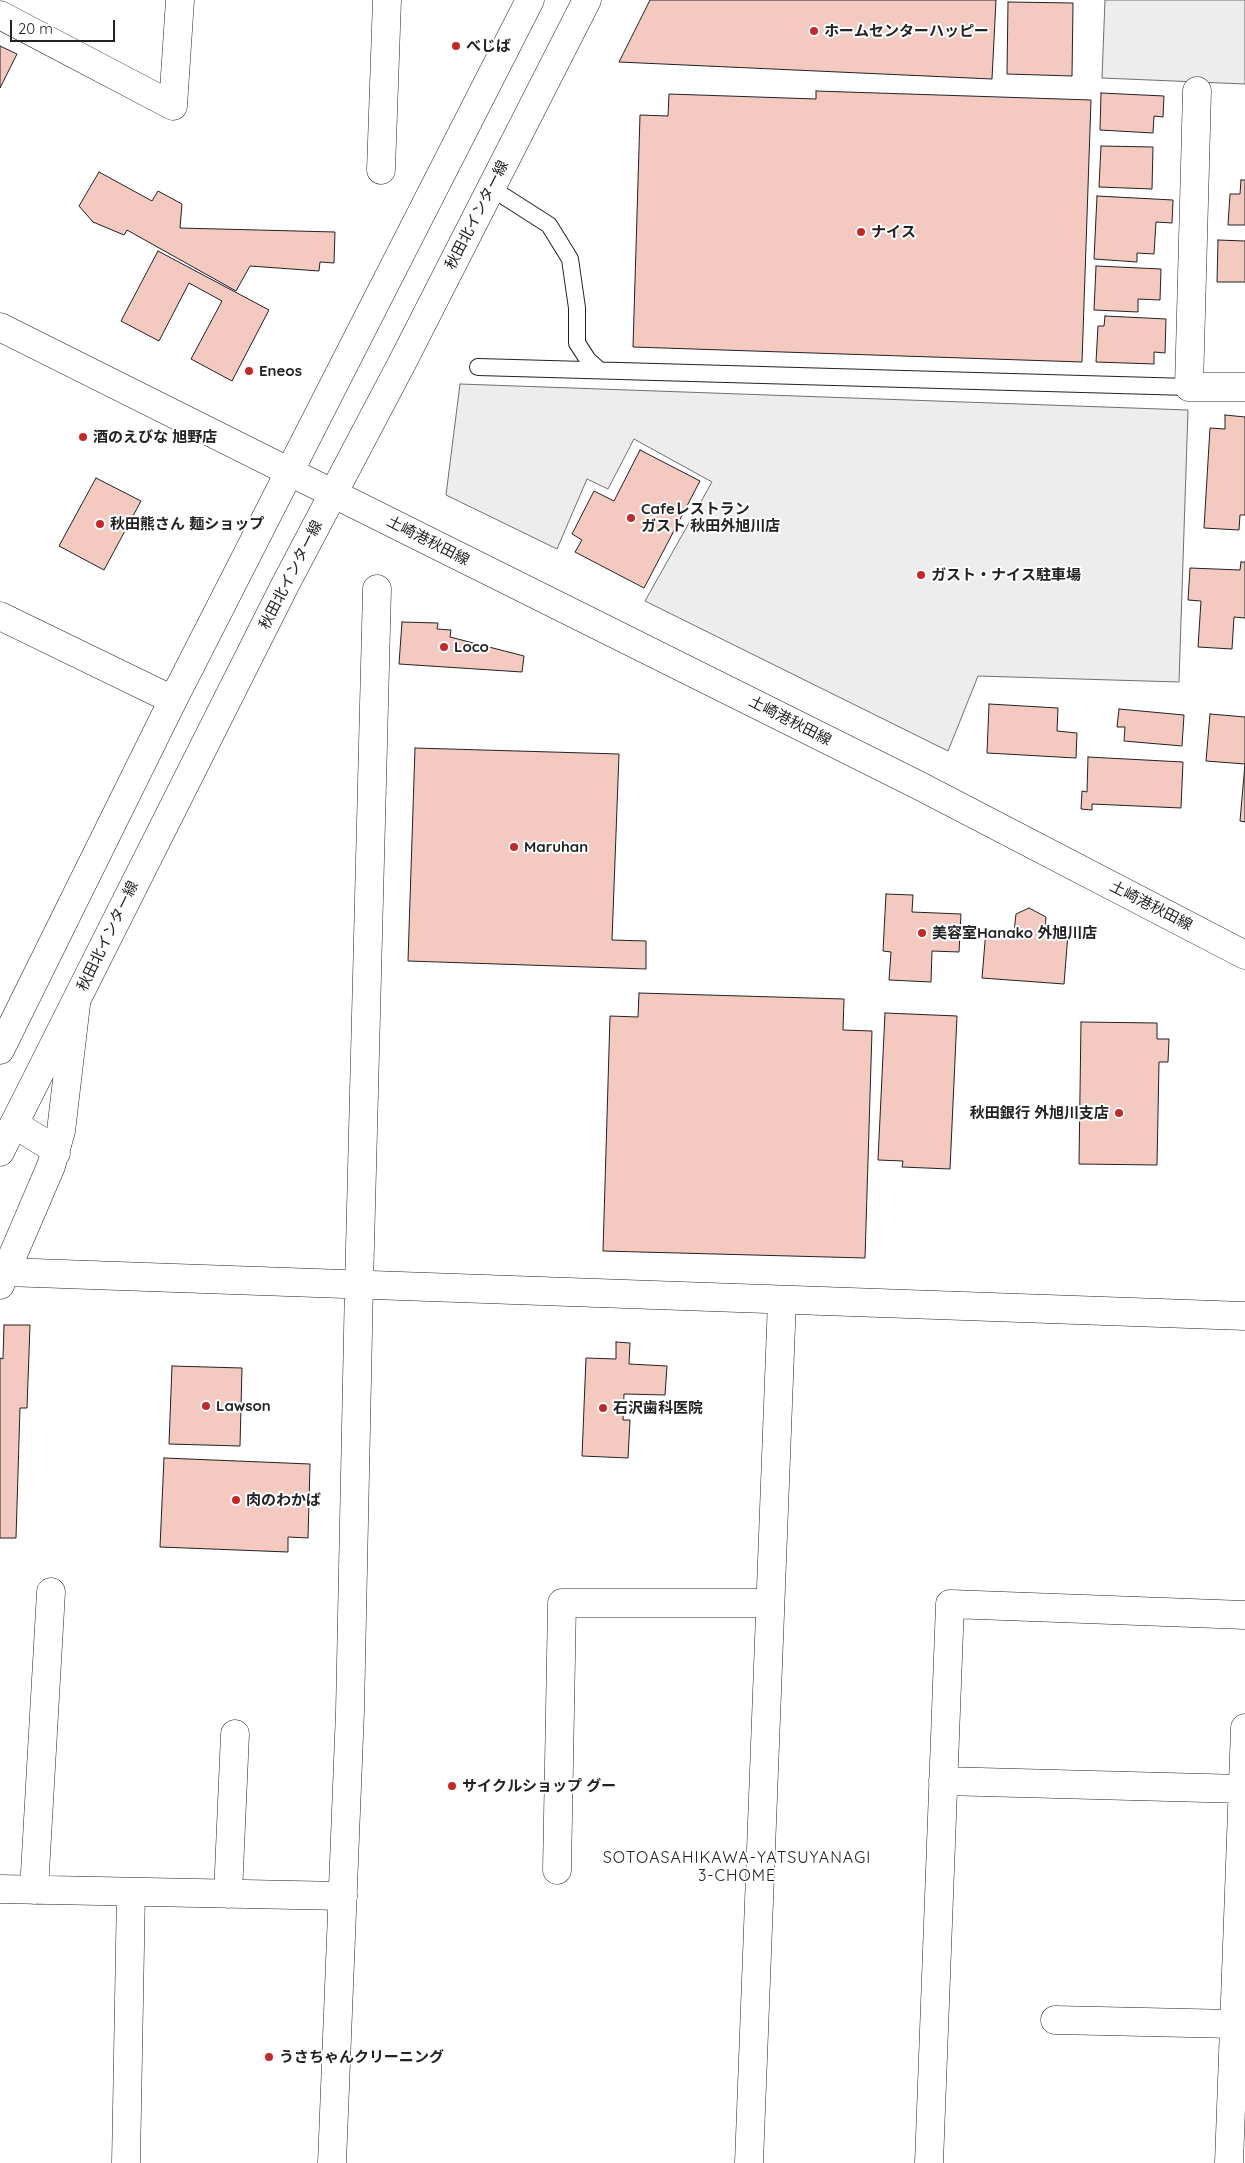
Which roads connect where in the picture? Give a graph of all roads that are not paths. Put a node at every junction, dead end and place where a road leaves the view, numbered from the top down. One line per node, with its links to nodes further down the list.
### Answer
1 (180, 0): 5 (street)
2 (387, 0): 7 (street)
3 (530, 0): 14 (street)
4 (587, 0): 8 (street, 秋田北インター線)
5 (0, 15)
6 (1197, 91): 12 (street)
7 (381, 170)
8 (491, 188): 11 (lane); 15 (street, 秋田北インター線)
9 (0, 327): 14 (street, 土崎港秋田線)
10 (478, 367): 11 (lane)
11 (599, 370): 12 (lane)
12 (1189, 387): 13 (street)
13 (1245, 387)
14 (290, 472): 15 (street, 土崎港秋田線); 18 (street)
15 (332, 493): 19 (street, 土崎港秋田線); 20 (street, 秋田北インター線)
16 (377, 589): 26 (street)
17 (0, 616): 18 (street)
18 (173, 700): 21 (street)
19 (1245, 955)
20 (76, 999): 22 (street, 秋田北インター線); 24 (street)
21 (0, 1049)
22 (14, 1124): 23 (street, 秋田北インター線); 24 (street)
23 (0, 1152)
24 (56, 1153): 25 (street)
25 (3, 1278): 26 (street)
26 (359, 1285): 27 (street); 41 (street)
27 (782, 1300): 28 (street); 30 (street)
28 (1245, 1316)
29 (50, 1592): 38 (street)
30 (770, 1603): 36 (street); 46 (street)
31 (1245, 1615): 34 (street)
32 (1245, 1728): 35 (street)
33 (236, 1734): 40 (street)
34 (943, 1781): 35 (street); 47 (street)
35 (1243, 1789): 43 (street)
36 (557, 1870)
37 (0, 1889): 38 (street)
38 (34, 1890): 39 (street)
39 (131, 1892): 40 (street); 44 (street)
40 (228, 1894): 41 (street)
41 (343, 1896): 45 (street)
42 (1055, 2020): 43 (street)
43 (1234, 2024): 48 (street)
44 (126, 2163)
45 (332, 2163)
46 (750, 2163)
47 (929, 2163)
48 (1229, 2163)

